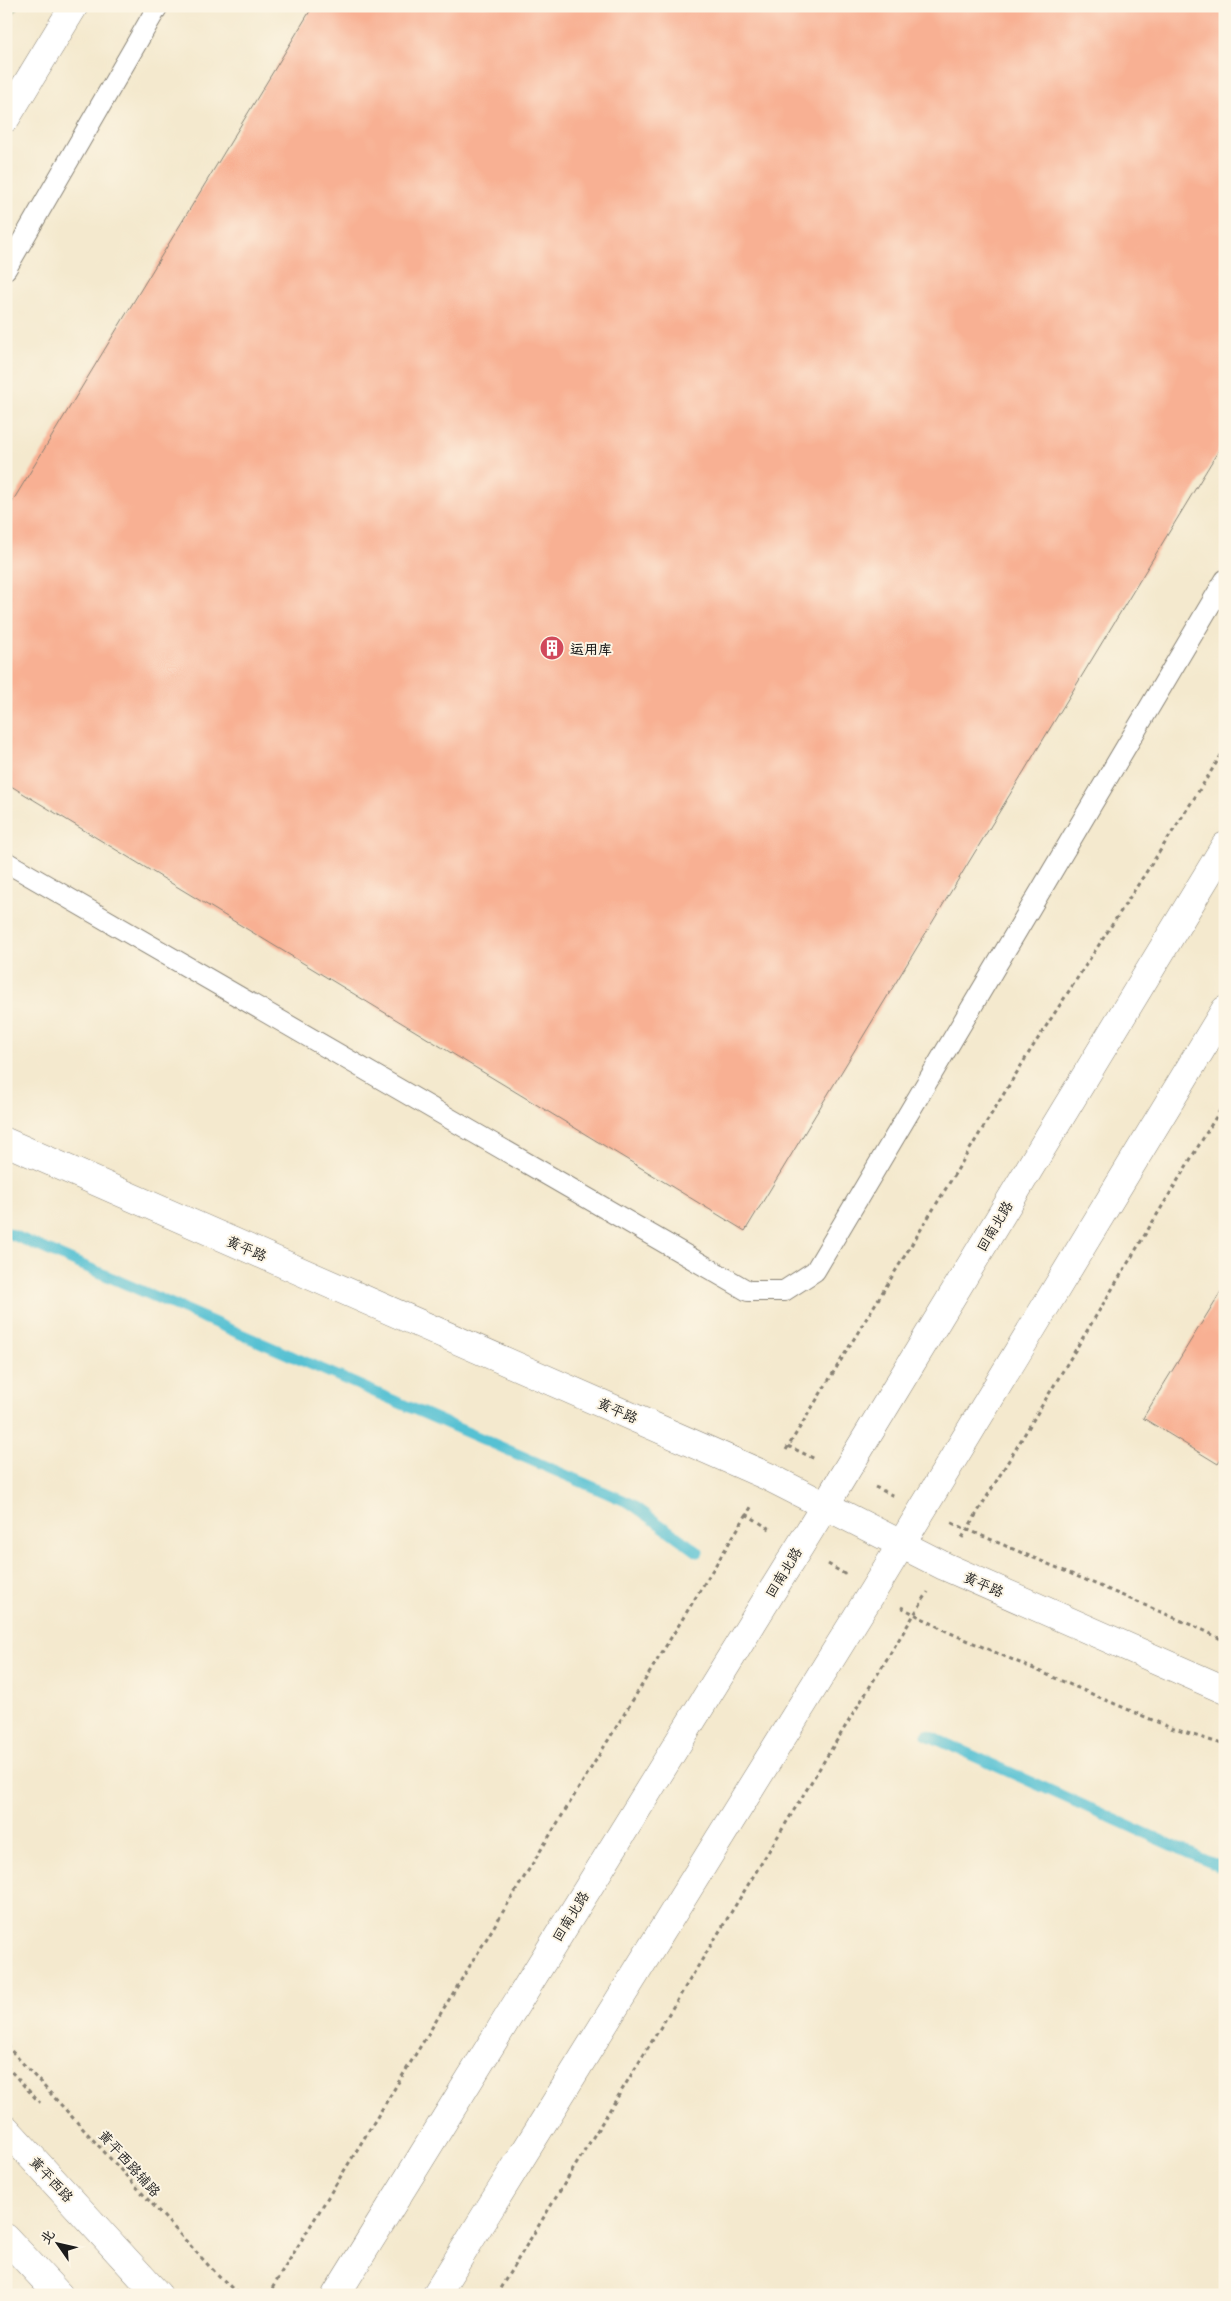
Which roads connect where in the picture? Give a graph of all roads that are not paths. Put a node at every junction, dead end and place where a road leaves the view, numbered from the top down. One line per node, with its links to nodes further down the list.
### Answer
1 (74, 6): 3 (main road)
2 (158, 6): 4 (lane)
3 (6, 118)
4 (6, 269)
5 (1225, 580): 7 (lane)
6 (1225, 846): 10 (main road, 回南北路)
7 (6, 862)
8 (1225, 1010): 11 (main road)
9 (6, 1142): 10 (main road, 黄平路)
10 (826, 1504): 11 (main road, 黄平路); 17 (main road, 回南北路)
11 (902, 1545): 12 (main road, 黄平路); 18 (main road)
12 (1225, 1690)
13 (6, 2129): 16 (main road, 黄平西路)
14 (6, 2238): 15 (main road)
15 (59, 2295)
16 (158, 2295)
17 (336, 2295)
18 (436, 2295)

